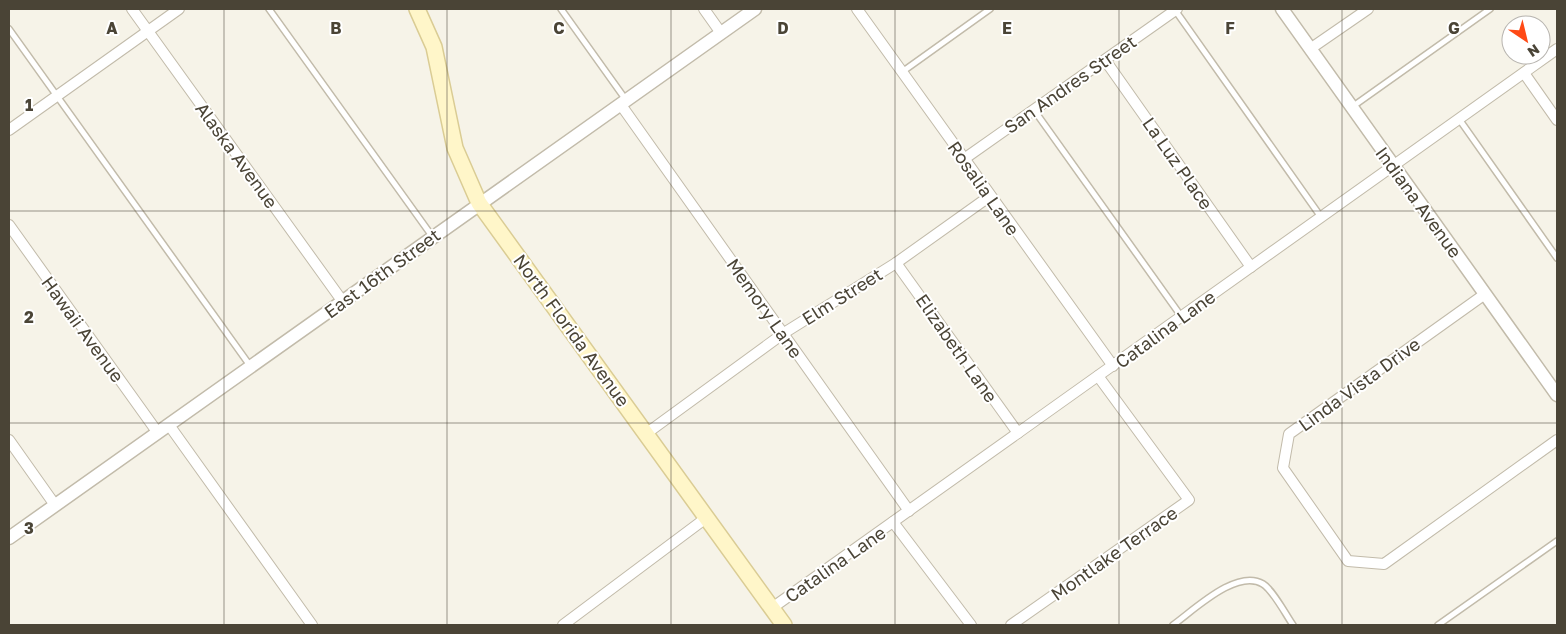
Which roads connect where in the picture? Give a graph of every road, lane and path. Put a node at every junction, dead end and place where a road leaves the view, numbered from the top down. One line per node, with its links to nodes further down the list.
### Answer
1 (132, 9): 15 (street, Alaska Avenue)
2 (179, 9): 15 (street)
3 (269, 9): 35 (lane)
4 (417, 9): 32 (main road, North Florida Avenue)
5 (561, 9): 23 (lane)
6 (704, 9): 16 (street)
7 (755, 9): 16 (street, East 16th Street)
8 (857, 9): 20 (street, Rosalia Lane)
9 (990, 9): 20 (lane)
10 (1176, 9): 19 (street, San Andres Street); 33 (lane)
11 (1282, 9): 17 (street, Indiana Avenue)
12 (1368, 9): 17 (street)
13 (1490, 9): 24 (lane)
14 (9, 29): 22 (lane)
15 (148, 31): 22 (street); 40 (street, Alaska Avenue)
16 (721, 33): 23 (street, East 16th Street)
17 (1310, 49): 24 (street, Indiana Avenue)
18 (1557, 49): 21 (street, Catalina Lane)
19 (1105, 60): 25 (street, San Andres Street); 38 (street, La Luz Place)
20 (902, 72): 29 (street, Rosalia Lane)
21 (1524, 73): 26 (street, Catalina Lane); 27 (street)
22 (57, 96): 28 (street); 44 (lane)
23 (624, 103): 32 (street, East 16th Street); 42 (street, Memory Lane)
24 (1352, 107): 30 (street, Indiana Avenue)
25 (1034, 110): 29 (street, San Andres Street); 41 (lane)
26 (1459, 119): 30 (street, Catalina Lane); 36 (lane)
27 (1557, 120)
28 (9, 130)
29 (964, 159): 31 (street, Rosalia Lane)
30 (1393, 166): 33 (street, Catalina Lane); 39 (street, Indiana Avenue)
31 (990, 196): 37 (street, Elm Street); 43 (street, Rosalia Lane)
32 (479, 202): 35 (street, East 16th Street); 48 (main road, North Florida Avenue)
33 (1321, 217): 38 (street, Catalina Lane)
34 (9, 226): 47 (street, Hawaii Avenue)
35 (433, 236): 40 (street, East 16th Street)
36 (1557, 258)
37 (896, 262): 42 (street, Elm Street); 49 (street, Elizabeth Lane)
38 (1251, 267): 41 (street, Catalina Lane)
39 (1484, 294): 46 (street, Indiana Avenue); 51 (street, Linda Vista Drive)
40 (343, 302): 44 (street, East 16th Street)
41 (1181, 317): 43 (street, Catalina Lane)
42 (784, 333): 48 (street, Elm Street); 53 (street, Memory Lane)
43 (1113, 366): 45 (street, Catalina Lane)
44 (251, 367): 47 (street, East 16th Street)
45 (1098, 376): 49 (street, Catalina Lane); 63 (street, Montlake Terrace)
46 (1557, 396)
47 (163, 429): 52 (street, East 16th Street); 59 (street, Hawaii Avenue)
48 (647, 433): 54 (main road, North Florida Avenue)
49 (1018, 434): 53 (street, Catalina Lane)
50 (9, 440): 52 (street)
51 (1557, 440)
52 (56, 505): 56 (street, East 16th Street)
53 (909, 511): 55 (street, Catalina Lane)
54 (706, 518): 58 (main road, North Florida Avenue); 60 (street)
55 (893, 522): 58 (street, Catalina Lane); 62 (street)
56 (9, 538)
57 (1557, 540): 66 (lane)
58 (772, 608): 61 (main road, North Florida Avenue)
59 (312, 625)
60 (562, 625)
61 (784, 625)
62 (971, 625)
63 (1011, 625)
64 (1173, 625): 65 (lane)
65 (1293, 625)
66 (1438, 625)

